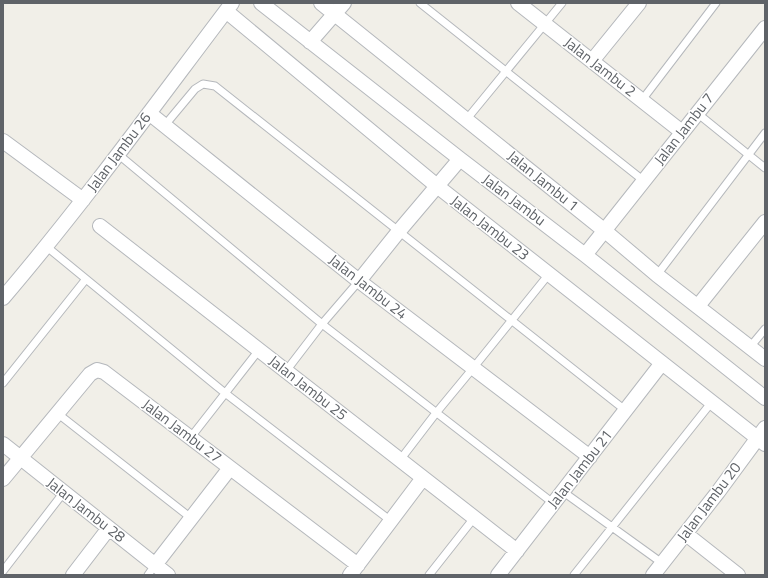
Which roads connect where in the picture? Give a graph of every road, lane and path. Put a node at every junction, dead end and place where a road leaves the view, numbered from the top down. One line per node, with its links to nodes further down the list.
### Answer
1 (261, 3): 12 (street, Jalan Jambu)
2 (320, 3): 9 (street, Jalan Jambu 1)
3 (420, 3): 14 (lane)
4 (518, 3): 10 (street, Jalan Jambu 2)
5 (562, 3): 10 (lane)
6 (639, 3): 13 (street)
7 (716, 3): 15 (lane)
8 (229, 7): 16 (street, Jalan Jambu 26); 28 (street, Jalan Jambu 23)
9 (339, 8): 12 (street); 18 (street, Jalan Jambu 1)
10 (545, 24): 13 (street, Jalan Jambu 2); 14 (lane)
11 (765, 28): 17 (street, Jalan Jambu 7)
12 (310, 42): 25 (street, Jalan Jambu)
13 (592, 61): 15 (street, Jalan Jambu 2)
14 (505, 72): 18 (lane); 27 (lane)
15 (642, 100): 20 (street, Jalan Jambu 2)
16 (149, 113): 19 (street, Jalan Jambu 24); 23 (street, Jalan Jambu 26)
17 (697, 113): 20 (street, Jalan Jambu 7); 24 (lane)
18 (466, 120): 33 (street, Jalan Jambu 1)
19 (165, 125): 32 (lane); 39 (street, Jalan Jambu 24)
20 (682, 132): 27 (street, Jalan Jambu 7)
21 (765, 133): 24 (lane)
22 (3, 141): 29 (street)
23 (119, 155): 29 (street, Jalan Jambu 26); 43 (lane)
24 (748, 156): 26 (lane); 37 (lane)
25 (460, 159): 28 (street); 35 (street, Jalan Jambu)
26 (765, 168)
27 (644, 181): 33 (street, Jalan Jambu 7)
28 (437, 186): 32 (street); 36 (street, Jalan Jambu 23)
29 (83, 200): 34 (street, Jalan Jambu 26)
30 (765, 222): 41 (street)
31 (100, 226): 46 (street, Jalan Jambu 25)
32 (399, 231): 39 (street); 42 (lane)
33 (605, 231): 35 (street, Jalan Jambu 7); 37 (street, Jalan Jambu 1)
34 (47, 247): 38 (lane); 40 (street, Jalan Jambu 26)
35 (585, 255): 53 (street, Jalan Jambu)
36 (549, 274): 42 (lane); 48 (street, Jalan Jambu 23)
37 (657, 275): 41 (street, Jalan Jambu 1)
38 (86, 279): 51 (lane); 52 (lane)
39 (359, 281): 43 (lane); 49 (street, Jalan Jambu 24)
40 (3, 298)
41 (698, 306): 45 (street, Jalan Jambu 1)
42 (511, 319): 49 (lane); 55 (lane)
43 (322, 324): 50 (lane); 57 (lane)
44 (765, 329): 45 (lane)
45 (750, 348): 47 (street, Jalan Jambu 1)
46 (259, 350): 50 (street, Jalan Jambu 25); 52 (lane)
47 (765, 359)
48 (662, 363): 54 (street, Jalan Jambu 23); 55 (street, Jalan Jambu 21)
49 (474, 368): 57 (lane); 61 (street, Jalan Jambu 24)
50 (286, 371): 63 (street, Jalan Jambu 25)
51 (3, 383)
52 (225, 394): 58 (lane); 72 (lane)
53 (765, 398)
54 (711, 402): 59 (street, Jalan Jambu 23); 73 (lane)
55 (625, 410): 61 (street, Jalan Jambu 21)
56 (57, 413): 58 (street, Jalan Jambu 27); 62 (street, Jalan Jambu 27); 70 (lane)
57 (436, 413): 63 (lane); 69 (lane)
58 (191, 437): 64 (street, Jalan Jambu 27)
59 (763, 437): 75 (street, Jalan Jambu 20)
60 (3, 444): 62 (street, Jalan Jambu 28)
61 (590, 457): 67 (street, Jalan Jambu 21)
62 (20, 458): 66 (street, Jalan Jambu 27); 68 (street, Jalan Jambu 28)
63 (400, 460): 65 (street, Jalan Jambu 25)
64 (230, 468): 70 (street); 80 (street, Jalan Jambu 27)
65 (423, 478): 71 (street, Jalan Jambu 25); 72 (street)
66 (3, 479)
67 (562, 491): 69 (street, Jalan Jambu 21); 73 (lane)
68 (64, 492): 74 (street, Jalan Jambu 28); 78 (lane)
69 (553, 503): 76 (street, Jalan Jambu 21)
70 (192, 518): 79 (street)
71 (474, 518): 76 (street, Jalan Jambu 25); 83 (lane)
72 (391, 522): 80 (street)
73 (612, 527): 77 (lane); 85 (lane)
74 (109, 528): 79 (street, Jalan Jambu 28); 81 (street)
75 (686, 534): 77 (street, Jalan Jambu 20); 87 (street)
76 (517, 551): 84 (street, Jalan Jambu 21)
77 (662, 563): 86 (street, Jalan Jambu 20)
78 (3, 570)
79 (151, 570): 82 (street, Jalan Jambu 28)
80 (354, 570)
81 (73, 575)
82 (168, 575)
83 (429, 575)
84 (498, 575)
85 (574, 575)
86 (653, 575)
87 (738, 575)

